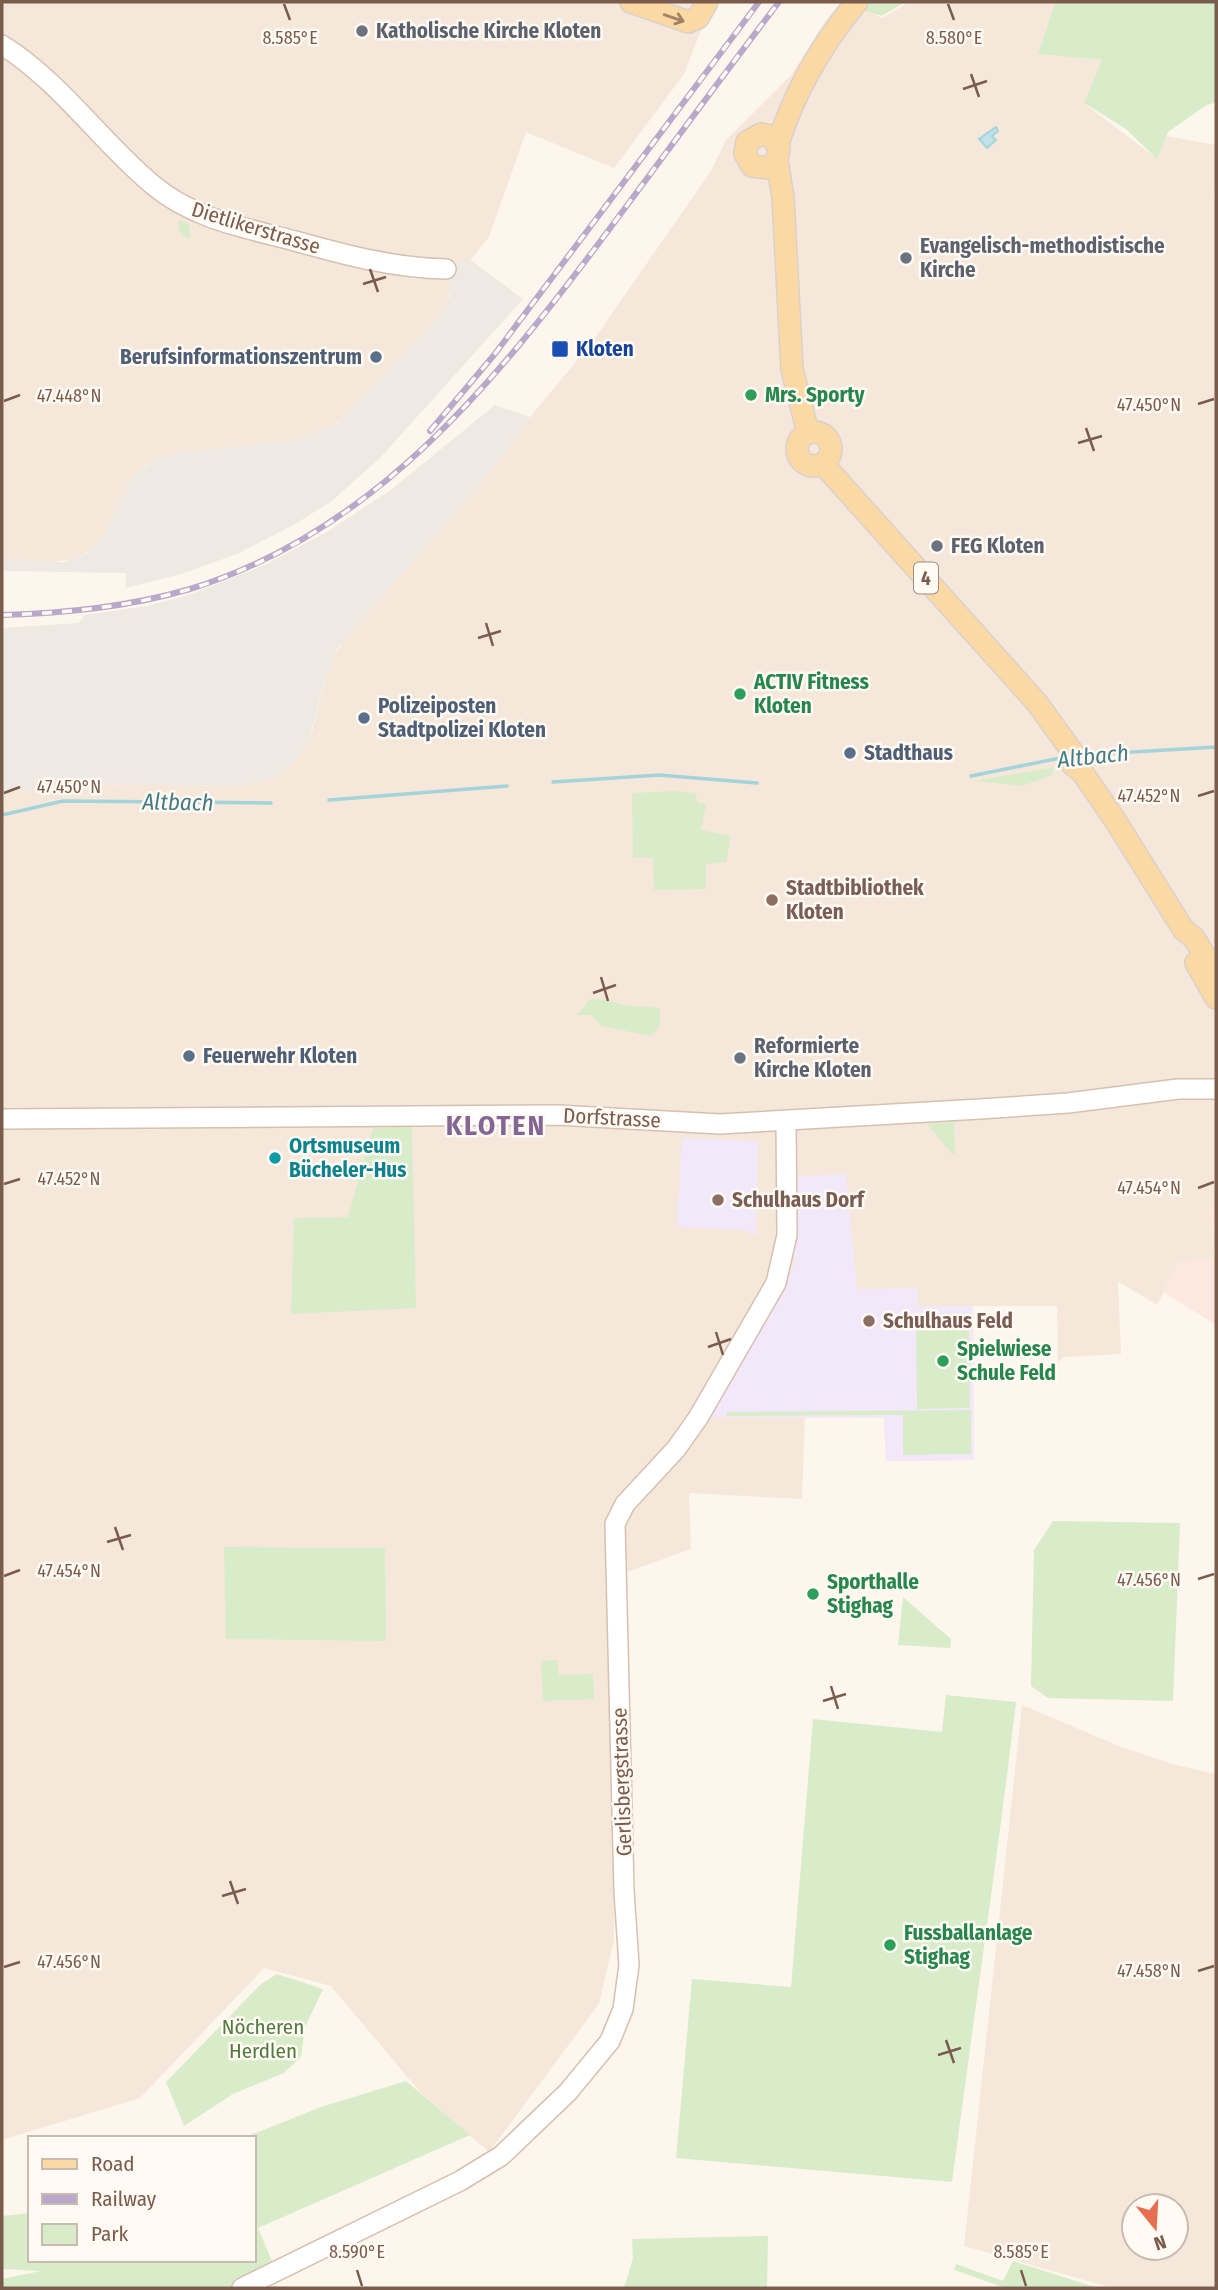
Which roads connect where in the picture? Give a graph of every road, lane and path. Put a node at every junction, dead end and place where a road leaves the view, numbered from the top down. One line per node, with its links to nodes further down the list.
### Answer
1 (631, 2): 2 (main road, one-way to 2)
2 (707, 2)
3 (857, 2): 6 (main road, 4)
4 (2, 45): 5 (street, Dietlikerstrasse)
5 (447, 275)
6 (1183, 929): 7 (main road, 4); 8 (main road, 4)
7 (1216, 974)
8 (1216, 998)
9 (1216, 1075): 10 (street, Dorfstrasse)
10 (1178, 1089): 11 (street, Dorfstrasse); 13 (street, Dorfstrasse)
11 (1216, 1089)
12 (2, 1119): 13 (street, Dorfstrasse)
13 (786, 1122): 14 (street, Gerlisbergstrasse)
14 (242, 2288)

